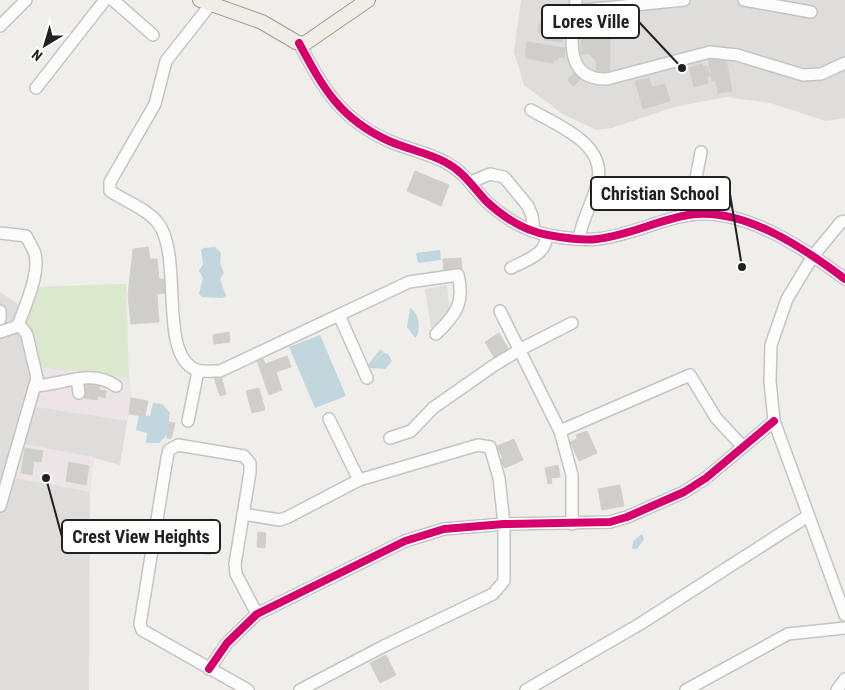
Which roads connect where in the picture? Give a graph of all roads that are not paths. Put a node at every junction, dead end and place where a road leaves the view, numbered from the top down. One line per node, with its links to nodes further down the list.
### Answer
1 (26, 0): 10 (street)
2 (105, 0): 14 (street)
3 (113, 0): 11 (street)
4 (368, 0): 12 (main road)
5 (684, 0): 8 (street)
6 (744, 0): 9 (street)
7 (205, 2): 12 (main road); 36 (street)
8 (576, 5): 13 (street)
9 (811, 12)
10 (0, 26)
11 (153, 35)
12 (298, 43): 17 (street)
13 (845, 63)
14 (36, 88)
15 (531, 110): 23 (street)
16 (700, 152): 18 (street)
17 (471, 182): 20 (street); 20 (street)
18 (689, 215): 23 (street); 24 (street)
19 (845, 221): 24 (street)
20 (534, 230): 22 (street)
21 (0, 232): 32 (street)
22 (546, 235): 23 (street); 25 (street)
23 (579, 239)
24 (813, 256): 26 (street); 44 (street)
25 (511, 268)
26 (845, 279)
27 (0, 310): 30 (street)
28 (500, 311): 35 (street)
29 (339, 315): 34 (street); 36 (street); 37 (street)
30 (0, 318)
31 (572, 323): 35 (street)
32 (18, 326): 33 (street); 39 (street)
33 (0, 332)
34 (436, 334)
35 (521, 349): 45 (street); 46 (street)
36 (198, 370): 43 (street)
37 (367, 378)
38 (77, 379): 39 (street); 40 (street); 41 (street)
39 (35, 386): 49 (street)
40 (116, 386)
41 (79, 393)
42 (329, 419): 48 (street)
43 (188, 421)
44 (774, 422): 47 (street); 51 (street)
45 (560, 431): 47 (street); 53 (street)
46 (390, 438)
47 (743, 447): 53 (street)
48 (359, 480): 50 (street); 52 (street)
49 (0, 506)
50 (243, 514): 54 (street); 57 (street)
51 (808, 516): 55 (street); 61 (street)
52 (504, 524): 53 (street); 54 (street); 60 (street)
53 (572, 524)
54 (257, 614): 57 (street)
55 (845, 615)
56 (845, 628): 62 (street)
57 (209, 669): 59 (street)
58 (845, 679): 63 (street)
59 (248, 690)
60 (300, 690)
61 (526, 690)
62 (686, 690)
63 (837, 690)

